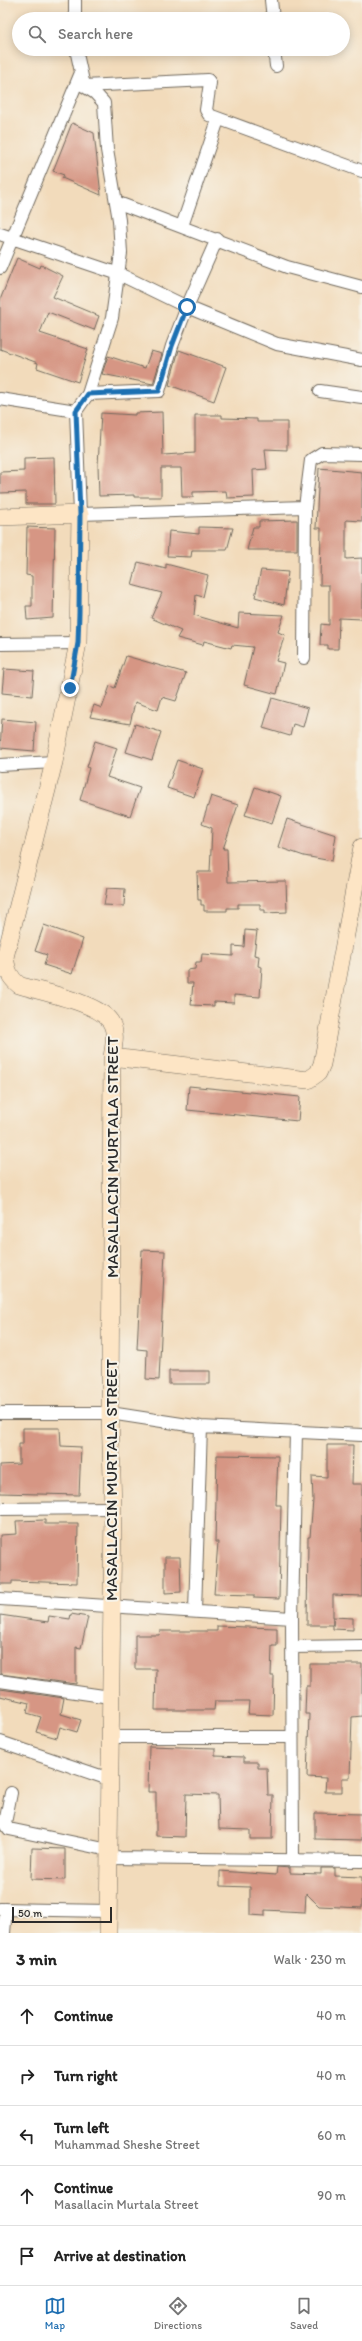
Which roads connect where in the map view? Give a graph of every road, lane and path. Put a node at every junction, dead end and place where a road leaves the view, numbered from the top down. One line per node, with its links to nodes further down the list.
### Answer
1 (75, 0): 3 (street)
2 (271, 0): 4 (street)
3 (75, 12)
4 (272, 12)
5 (77, 56): 8 (street)
6 (275, 56): 7 (street)
7 (276, 66)
8 (82, 80): 9 (street); 11 (street); 13 (street)
9 (218, 120): 10 (street); 12 (street)
10 (362, 171)
11 (116, 202): 12 (street); 16 (street)
12 (182, 226): 14 (street)
13 (6, 236): 15 (street); 16 (street)
14 (217, 239): 17 (street); 18 (street)
15 (0, 268)
16 (119, 274): 18 (street); 21 (street)
17 (362, 287)
18 (187, 307): 19 (street); 21 (street)
19 (362, 360)
20 (320, 390): 22 (street)
21 (88, 394): 24 (street)
22 (362, 397)
23 (0, 399): 24 (street)
24 (76, 411): 27 (street)
25 (362, 454): 26 (street)
26 (305, 507): 27 (street); 31 (street)
27 (80, 514): 28 (street); 29 (street, MASALLACIN MURTALA STREET)
28 (0, 517)
29 (78, 643): 30 (street); 32 (street, MASALLACIN MURTALA STREET)
30 (0, 644)
31 (304, 658)
32 (54, 762): 33 (street); 36 (street, MASALLACIN MURTALA STREET)
33 (0, 765)
34 (362, 847): 35 (street)
35 (360, 874): 37 (street)
36 (6, 980): 37 (street, MASALLACIN MURTALA STREET)
37 (112, 1057): 39 (street, MASALLACIN MURTALA STREET)
38 (0, 1413): 39 (street)
39 (110, 1413): 40 (street); 43 (street, MASALLACIN MURTALA STREET)
40 (201, 1427): 41 (street); 47 (street)
41 (296, 1431): 42 (street); 48 (street)
42 (362, 1435)
43 (113, 1508): 44 (street); 46 (street, MASALLACIN MURTALA STREET)
44 (0, 1509)
45 (0, 1599): 46 (street)
46 (111, 1606): 47 (street); 52 (street, MASALLACIN MURTALA STREET)
47 (195, 1611): 48 (street)
48 (292, 1618): 50 (street)
49 (362, 1646): 50 (street)
50 (292, 1647): 54 (street)
51 (0, 1680): 52 (street)
52 (110, 1698): 53 (street, MASALLACIN MURTALA STREET)
53 (109, 1737): 54 (street); 56 (street, MASALLACIN MURTALA STREET)
54 (292, 1737): 59 (street)
55 (0, 1742): 56 (street)
56 (109, 1779): 58 (street, MASALLACIN MURTALA STREET)
57 (11, 1793): 58 (street)
58 (109, 1854): 59 (street); 62 (street, MASALLACIN MURTALA STREET)
59 (293, 1860): 60 (street)
60 (362, 1861)
61 (3, 1909): 62 (street); 63 (street)
62 (108, 1911): 64 (street, MASALLACIN MURTALA STREET)
63 (4, 1933)
64 (108, 1933)

